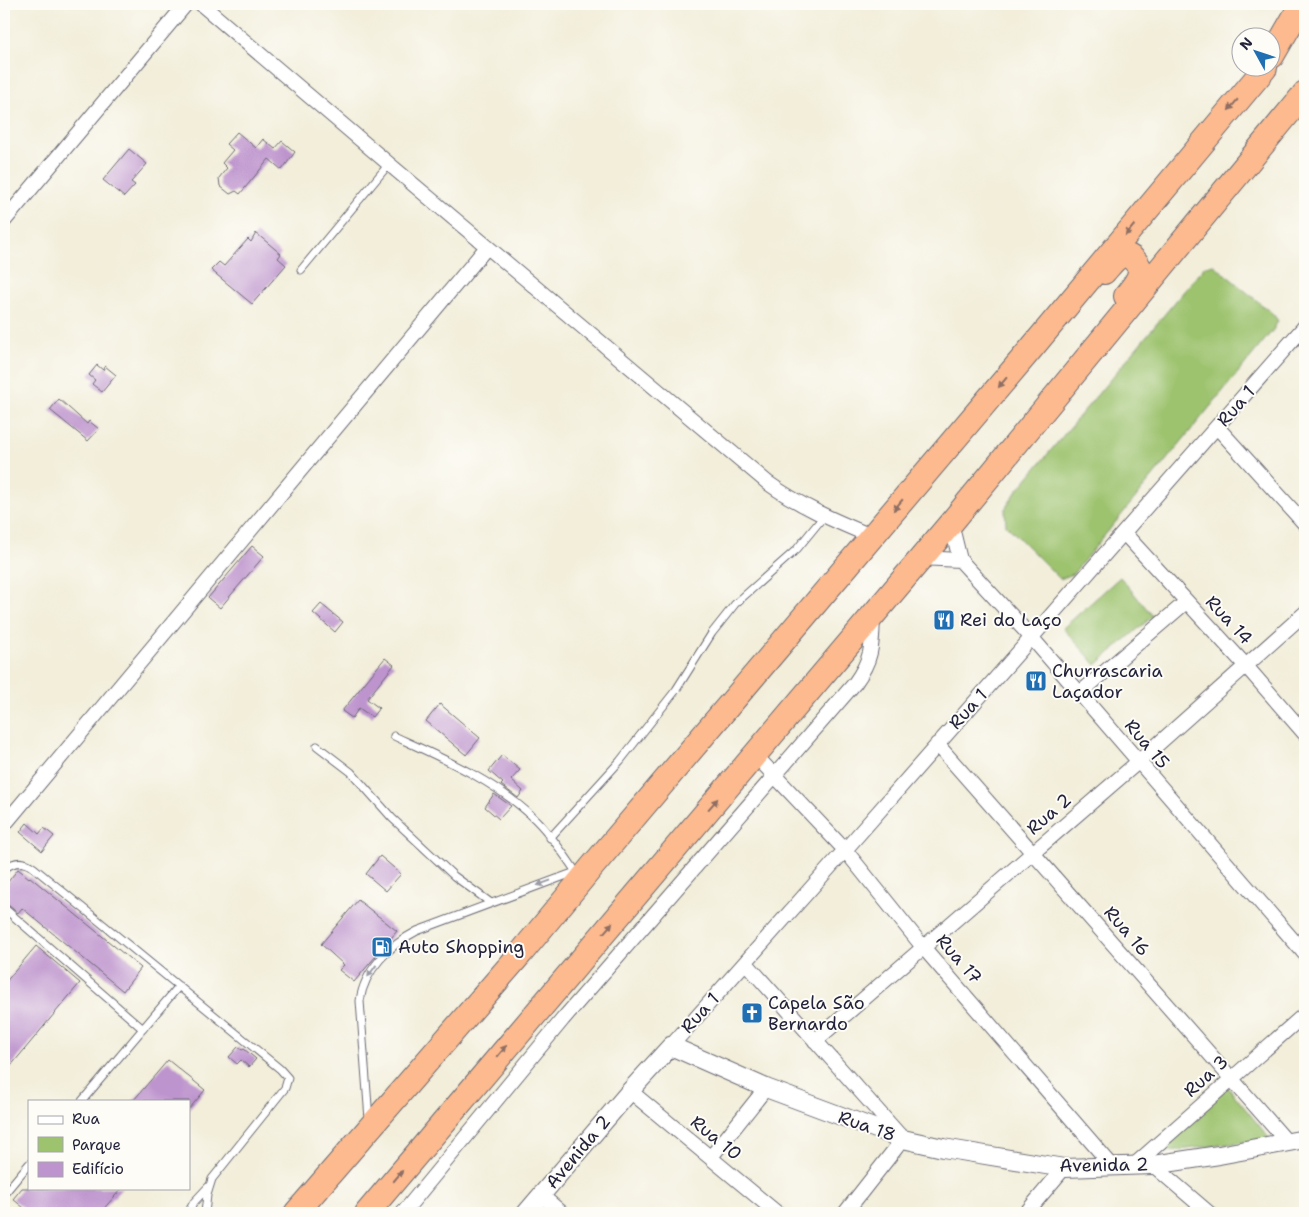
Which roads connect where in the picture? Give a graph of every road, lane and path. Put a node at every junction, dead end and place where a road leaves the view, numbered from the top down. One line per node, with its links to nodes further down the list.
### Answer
1 (186, 4): 10 (street)
2 (202, 4): 9 (street)
3 (1302, 4): 5 (highway)
4 (1305, 20): 6 (highway)
5 (1282, 40)
6 (1282, 46)
7 (1257, 78): 14 (highway, one-way to 14)
8 (1305, 93): 15 (highway)
9 (389, 164): 11 (street); 12 (lane)
10 (4, 220)
11 (487, 247): 17 (street); 37 (street)
12 (301, 270)
13 (1305, 326): 16 (street, Rua 1)
14 (1030, 350): 15 (highway); 21 (highway, one-way to 21)
15 (1072, 374): 18 (highway)
16 (1217, 427): 19 (street); 20 (street, Rua 1)
17 (824, 516): 21 (street); 38 (lane)
18 (951, 523): 22 (highway); 23 (street)
19 (1305, 524)
20 (1124, 533): 24 (street, Rua 14); 27 (street, Rua 1)
21 (871, 536): 42 (highway)
22 (921, 558): 23 (street); 26 (highway)
23 (960, 560): 27 (street, Rua 15)
24 (1186, 602): 28 (street, Rua 14); 29 (street)
25 (1305, 613): 28 (street, Rua 2)
26 (874, 614): 34 (highway); 36 (street)
27 (1032, 638): 29 (street, Rua 15); 32 (street, Rua 1)
28 (1246, 666): 30 (street, Rua 14); 35 (street, Rua 2)
29 (1080, 693): 35 (street, Rua 15)
30 (1305, 734)
31 (394, 736): 38 (lane)
32 (937, 744): 39 (street, Rua 1); 40 (street, Rua 16)
33 (317, 746): 43 (lane)
34 (755, 755): 36 (street, Rua 17); 73 (highway, one-way to 34)
35 (1138, 762): 40 (street, Rua 2); 46 (street, Rua 15)
36 (774, 775): 39 (street, Rua 17); 74 (street)
37 (4, 825)
38 (550, 838): 42 (lane)
39 (845, 850): 45 (street, Rua 17); 47 (street, Rua 1)
40 (1033, 853): 45 (street, Rua 2); 53 (street, Rua 16)
41 (4, 869): 48 (lane)
42 (583, 870): 43 (lane, one-way to 43); 57 (highway)
43 (491, 903): 57 (lane, one-way to 57)
44 (4, 908): 50 (lane)
45 (923, 946): 51 (street, Rua 2); 66 (street, Rua 17)
46 (1305, 954)
47 (746, 962): 51 (street, Rua 18); 52 (street, Rua 1)
48 (179, 986): 50 (lane); 67 (lane)
49 (1305, 1014): 53 (street, Rua 3)
50 (143, 1028): 56 (lane)
51 (815, 1041): 58 (street, Rua 18)
52 (671, 1046): 54 (street, Rua 18); 55 (street, Rua 1)
53 (1231, 1079): 60 (street, Rua 16); 64 (street, Rua 3)
54 (766, 1088): 58 (street, Rua 18); 61 (street)
55 (630, 1092): 61 (street, Rua 10); 69 (street, Avenida 2)
56 (83, 1100)
57 (370, 1127): 72 (highway)
58 (903, 1139): 65 (street, Avenida 2); 78 (street)
59 (1305, 1139): 60 (street, Avenida 2)
60 (1288, 1143): 63 (street, Avenida 2)
61 (711, 1157): 77 (street, Rua 10)
62 (28, 1165): 68 (lane)
63 (1152, 1165): 64 (street, Avenida 2); 80 (street)
64 (1132, 1167): 66 (street, Avenida 2)
65 (1064, 1168): 66 (street, Avenida 2); 79 (street)
66 (1114, 1168)
67 (209, 1186): 70 (lane); 71 (lane)
68 (4, 1194)
69 (541, 1195): 75 (street, Avenida 2); 76 (street)
70 (188, 1213)
71 (205, 1213)
72 (295, 1213)
73 (367, 1213)
74 (403, 1213)
75 (526, 1213)
76 (562, 1213)
77 (777, 1213)
78 (845, 1213)
79 (1026, 1213)
80 (1209, 1213)

